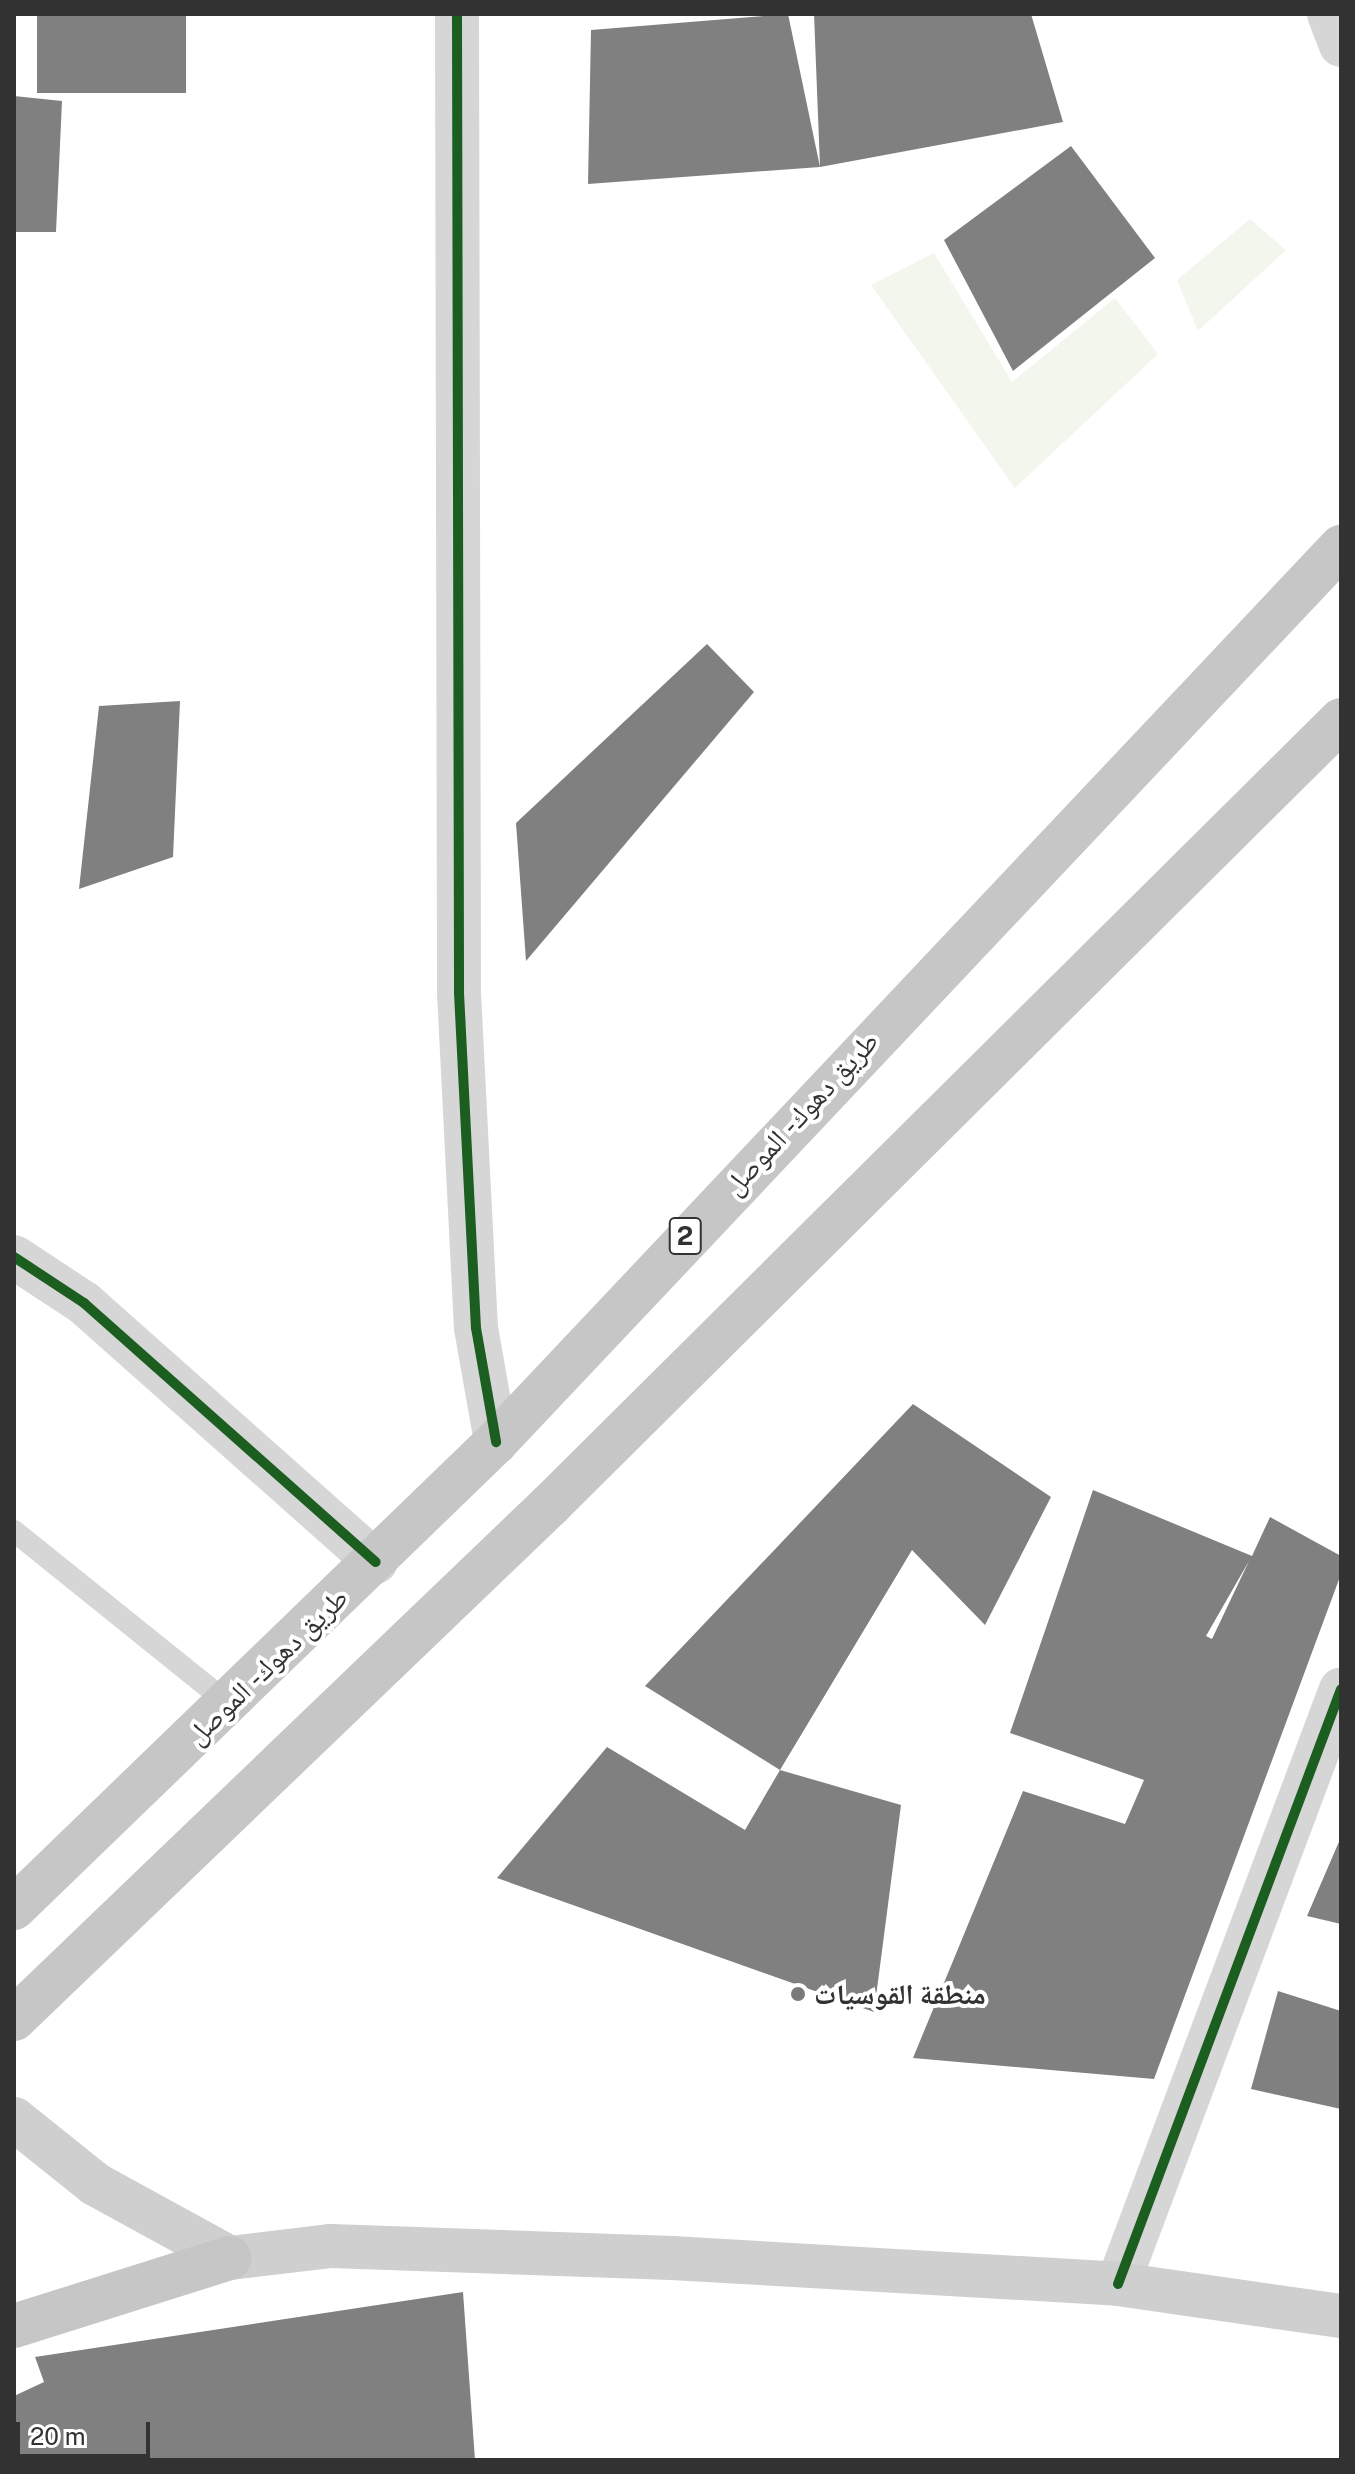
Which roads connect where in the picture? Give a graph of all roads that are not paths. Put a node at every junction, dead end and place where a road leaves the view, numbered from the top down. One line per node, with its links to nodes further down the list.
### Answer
1 (457, 14): 7 (street)
2 (1329, 14): 3 (street)
3 (1341, 45)
4 (1341, 547): 7 (highway, طريق دهوك - الموصل / 2)
5 (1341, 720): 13 (highway)
6 (14, 1257): 9 (street)
7 (496, 1442): 9 (highway, طريق دهوك - الموصل / 2)
8 (14, 1531): 11 (lane)
9 (376, 1562): 11 (highway, طريق دهوك - الموصل / 2)
10 (1341, 1689): 16 (street)
11 (228, 1703): 12 (highway, طريق دهوك - الموصل / 2)
12 (14, 1908)
13 (14, 2019)
14 (14, 2119): 15 (main road)
15 (230, 2258): 16 (main road); 18 (highway)
16 (1118, 2284): 17 (main road)
17 (1341, 2316)
18 (14, 2326)

